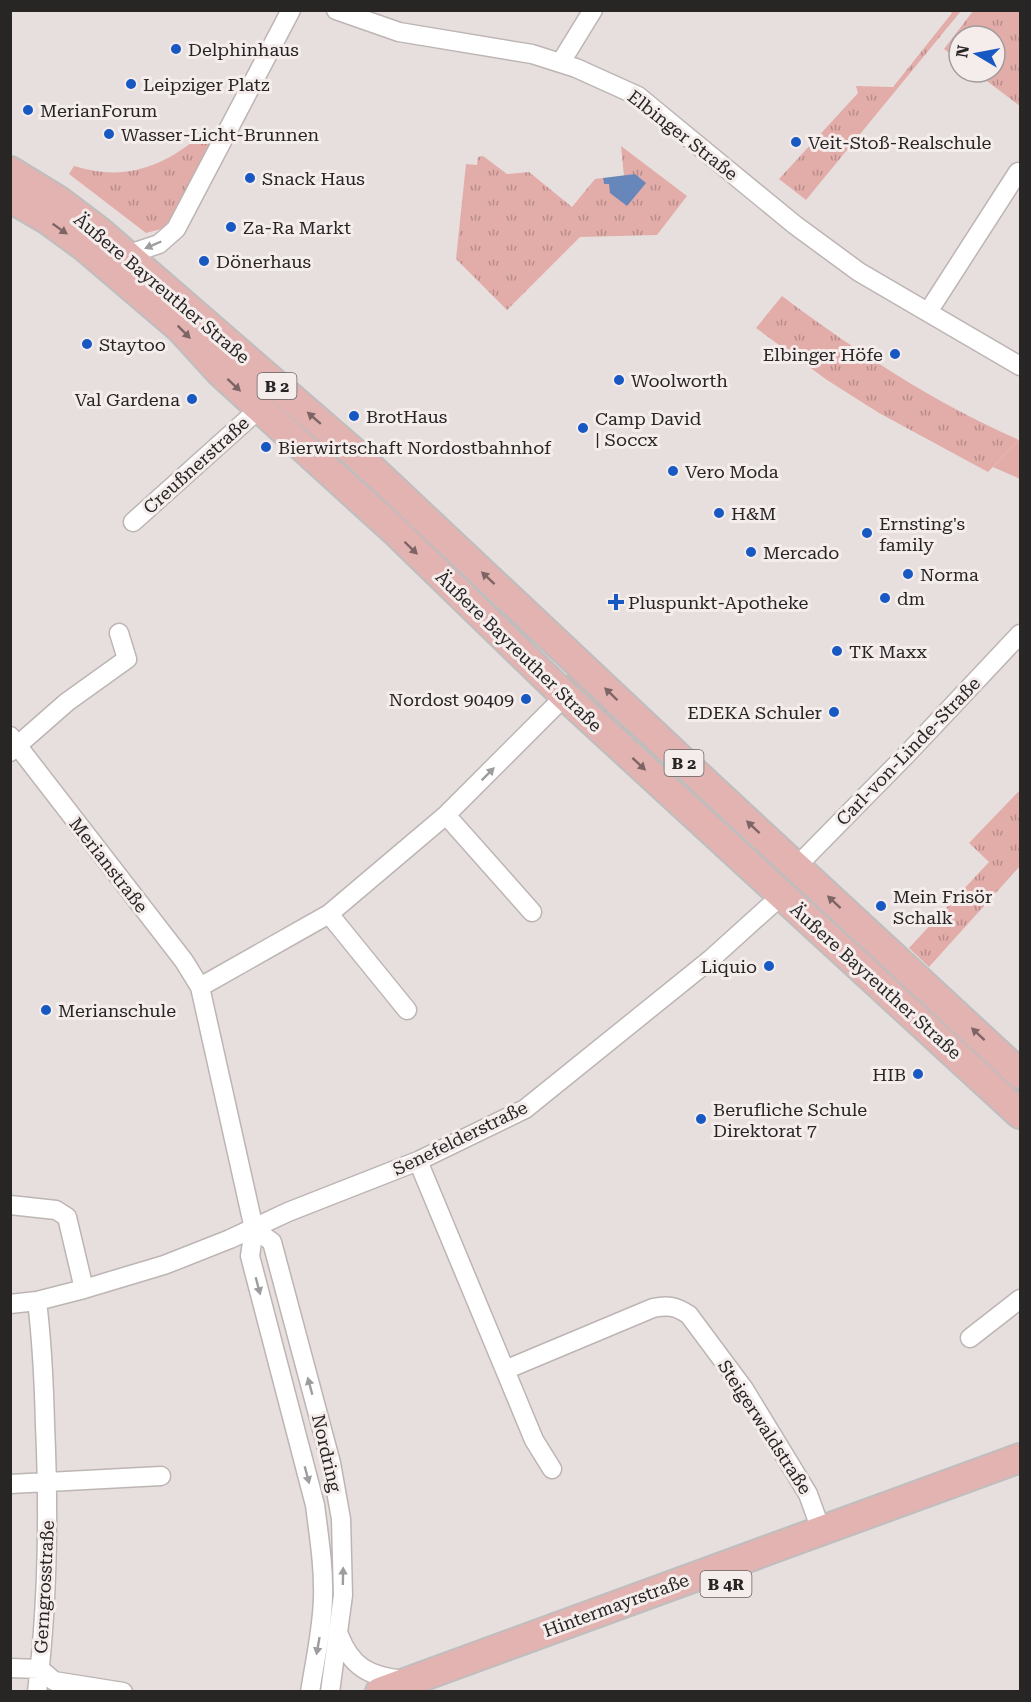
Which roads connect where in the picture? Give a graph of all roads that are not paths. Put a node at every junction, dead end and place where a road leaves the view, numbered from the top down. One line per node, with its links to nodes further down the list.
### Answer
1 (291, 10): 8 (street, one-way to 8)
2 (336, 10): 4 (street, Elbinger Straße)
3 (593, 10): 4 (street)
4 (561, 62): 9 (street, Elbinger Straße)
5 (10, 171): 8 (main road, Äußere Bayreuther Straße / B 2)
6 (1018, 172): 9 (street)
7 (10, 198): 11 (main road, Äußere Bayreuther Straße / B 2, one-way to 11)
8 (126, 255): 18 (main road, Äußere Bayreuther Straße / B 2, one-way to 8)
9 (928, 312): 10 (street, Elbinger Straße)
10 (1020, 366)
11 (259, 409): 12 (street, Creußnerstraße); 15 (main road, Äußere Bayreuther Straße / B 2, one-way to 15)
12 (134, 522)
13 (119, 633): 16 (street, Merianstraße)
14 (1020, 634): 18 (street, Carl-von-Linde-Straße)
15 (565, 696): 17 (street, one-way to 15); 19 (main road, Äußere Bayreuther Straße / B 2, one-way to 19)
16 (13, 744): 22 (street, Merianstraße)
17 (446, 815): 20 (street); 21 (street)
18 (796, 867): 24 (main road, Äußere Bayreuther Straße / B 2, one-way to 18)
19 (782, 895): 25 (main road, Äußere Bayreuther Straße / B 2); 26 (street, Senefelderstraße)
20 (532, 912)
21 (329, 914): 22 (street); 23 (street)
22 (200, 987): 28 (street, Nordring)
23 (407, 1010)
24 (1020, 1074)
25 (1018, 1109)
26 (418, 1161): 28 (street, Senefelderstraße); 34 (street)
27 (10, 1205): 29 (street)
28 (254, 1228): 29 (street, Senefelderstraße); 42 (street, Nordring, one-way to 28); 48 (street, Nordring, one-way to 48)
29 (84, 1289): 31 (street, Senefelderstraße)
30 (1020, 1299): 33 (street)
31 (37, 1301): 32 (street, Senefelderstraße); 39 (street, Gerngrosstraße)
32 (10, 1304)
33 (970, 1338)
34 (506, 1370): 36 (street); 41 (street, Steigerwaldstraße)
35 (1020, 1458): 41 (main road, Hintermayrstraße / B 4R)
36 (552, 1469)
37 (161, 1476): 39 (street)
38 (1020, 1477): 45 (main road, Hintermayrstraße / B 4R)
39 (48, 1483): 40 (street); 44 (street, Gerngrosstraße)
40 (10, 1484)
41 (821, 1530): 45 (main road, Hintermayrstraße / B 4R)
42 (339, 1635): 45 (street); 49 (street, Nordring)
43 (10, 1668): 44 (street)
44 (39, 1669): 46 (street, Gerngrosstraße); 47 (street)
45 (420, 1686): 50 (main road, Hintermayrstraße / B 4R)
46 (36, 1692)
47 (123, 1692)
48 (310, 1692)
49 (330, 1692)
50 (380, 1692)

